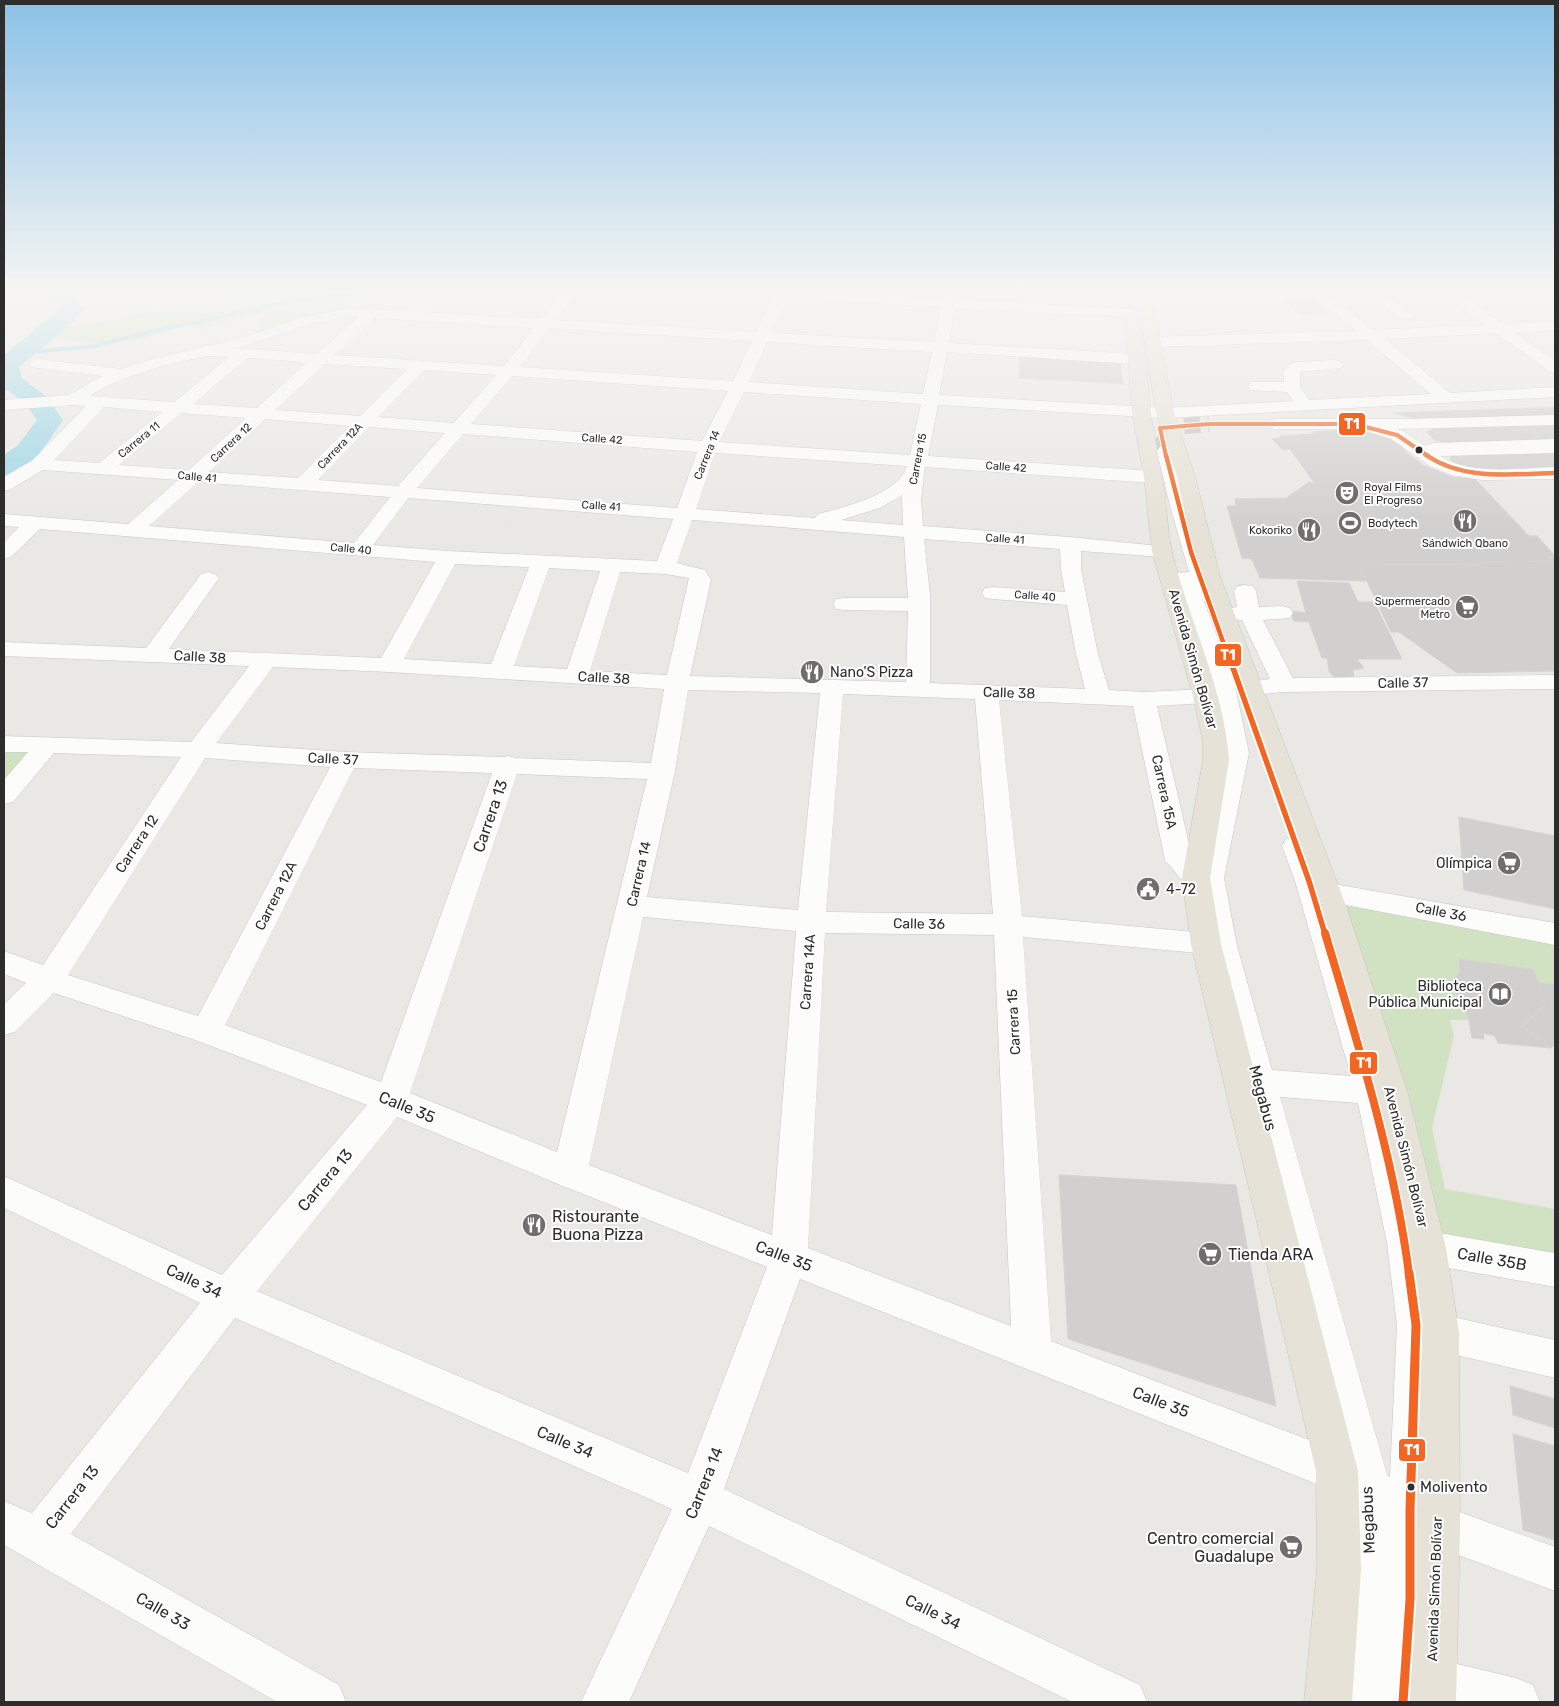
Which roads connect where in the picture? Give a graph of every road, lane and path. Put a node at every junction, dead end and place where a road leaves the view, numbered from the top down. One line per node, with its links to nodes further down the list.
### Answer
1 (85, 370): 13 (street)
2 (139, 370): 13 (street)
3 (224, 370): 25 (street, Carrera 11)
4 (308, 370): 27 (street, Carrera 12)
5 (415, 370): 29 (street, Carrera 12A)
6 (488, 370): 12 (street)
7 (746, 370): 15 (street, Carrera 14)
8 (935, 370): 20 (street, Carrera 15)
9 (1147, 370): 26 (main road, Avenida Simón Bolívar)
10 (1293, 370): 16 (street)
11 (1412, 370): 18 (street)
12 (508, 371): 15 (street); 33 (street)
13 (123, 374): 19 (street)
14 (1256, 386): 16 (street)
15 (738, 387): 20 (street); 35 (street, Carrera 14)
16 (1292, 387): 24 (street)
17 (1555, 392): 18 (street)
18 (1445, 397): 24 (street)
19 (73, 400): 21 (street, Calle 42); 23 (street, Calle 42)
20 (930, 400): 26 (street); 41 (street, Carrera 15)
21 (100, 402): 25 (street, Calle 42); 39 (street)
22 (1555, 402): 26 (street)
23 (9, 405)
24 (1304, 405): 26 (street)
25 (177, 409): 27 (street, Calle 42); 40 (street, Carrera 11)
26 (1153, 412): 44 (main road, Avenida Simón Bolívar); 71 (main road, Avenida Simón Bolívar)
27 (261, 414): 29 (street, Calle 42); 43 (street, Carrera 12)
28 (1555, 420): 30 (street)
29 (364, 422): 33 (street, Calle 42); 45 (street, Carrera 12A)
30 (1432, 422): 32 (street); 37 (street)
31 (1209, 424): 32 (street)
32 (1354, 424): 37 (street)
33 (457, 429): 35 (street, Calle 42); 47 (street)
34 (1555, 444): 36 (street)
35 (708, 447): 41 (street, Calle 42); 49 (street, Carrera 14)
36 (1555, 448)
37 (1420, 449): 42 (street)
38 (1166, 451): 48 (street, Megabus)
39 (40, 464): 40 (street, Calle 41); 46 (street)
40 (104, 468): 43 (street, Calle 41)
41 (915, 468): 44 (street, Calle 42); 51 (street); 54 (street, Carrera 15)
42 (1555, 473)
43 (194, 477): 45 (street, Calle 41); 53 (street, Carrera 12)
44 (1153, 477): 57 (main road, Avenida Simón Bolívar)
45 (303, 484): 47 (street, Calle 41)
46 (4, 485)
47 (404, 491): 49 (street, Calle 41); 56 (street)
48 (1176, 499): 107 (street, Megabus); 108 (street, Megabus)
49 (684, 513): 51 (street, Calle 41); 62 (street, Carrera 14)
50 (4, 520): 52 (street, Calle 40)
51 (776, 520): 54 (street, Calle 41)
52 (36, 522): 53 (street, Calle 40); 58 (street)
53 (132, 531): 56 (street, Calle 40)
54 (912, 532): 55 (street, Calle 41); 69 (street, Carrera 15)
55 (1070, 543): 57 (street, Calle 41); 67 (street)
56 (358, 550): 59 (street, Calle 40)
57 (1162, 550): 86 (main road, Avenida Simón Bolívar)
58 (4, 553)
59 (448, 557): 60 (street, Calle 40); 76 (street)
60 (541, 562): 61 (street, Calle 40); 77 (street)
61 (612, 565): 62 (street, Calle 40); 78 (street)
62 (665, 568): 63 (street, Calle 40)
63 (698, 574): 80 (street, Carrera 14)
64 (208, 578): 74 (street)
65 (1245, 591): 70 (street)
66 (993, 593): 67 (street, Calle 40)
67 (1078, 599): 87 (street)
68 (844, 604): 69 (street)
69 (919, 604): 84 (street, Carrera 15)
70 (1249, 613): 71 (street); 72 (street); 81 (street)
71 (1223, 614): 83 (main road, Avenida Simón Bolívar)
72 (1282, 614)
73 (4, 649): 74 (street, Calle 38)
74 (153, 655): 75 (street, Calle 38)
75 (266, 660): 76 (street, Calle 38); 91 (street, Carrera 12)
76 (389, 665): 77 (street, Calle 38)
77 (500, 672): 78 (street, Calle 38)
78 (576, 676): 80 (street, Calle 38)
79 (1555, 682): 81 (street, Calle 37)
80 (677, 683): 82 (street, Calle 38); 94 (street, Carrera 14)
81 (1285, 685): 83 (street, Calle 37)
82 (832, 686): 84 (street, Calle 38); 99 (street, Carrera 14A)
83 (1251, 688): 97 (main road, Avenida Simón Bolívar)
84 (918, 689): 85 (street, Calle 38)
85 (986, 693): 87 (street, Calle 38); 100 (street, Carrera 15)
86 (1205, 696): 88 (street, Calle 38); 96 (main road, Avenida Simón Bolívar)
87 (1099, 697): 88 (street, Calle 38)
88 (1144, 699): 96 (street, Carrera 15A)
89 (4, 744): 90 (street, Calle 37)
90 (47, 746): 91 (street, Calle 37); 95 (street)
91 (198, 750): 92 (street, Calle 37); 104 (street, Carrera 12)
92 (346, 760): 93 (street, Calle 37); 106 (street, Carrera 12A)
93 (508, 764): 94 (street, Calle 37); 109 (street, Carrera 13)
94 (662, 771): 98 (street, Carrera 14)
95 (4, 796)
96 (1196, 878): 102 (main road, Avenida Simón Bolívar)
97 (1326, 890): 101 (street, Calle 36); 112 (main road, Avenida Simón Bolívar)
98 (631, 906): 99 (street, Calle 36); 110 (street, Carrera 14)
99 (811, 922): 100 (street, Calle 36); 113 (street, Carrera 14A)
100 (1008, 925): 102 (street, Calle 36); 117 (street, Carrera 15)
101 (1555, 934)
102 (1206, 944): 119 (main road, Avenida Simón Bolívar)
103 (4, 962): 104 (street, Calle 35)
104 (49, 980): 105 (street, Carrera 12); 106 (street, Calle 35)
105 (4, 1023)
106 (206, 1031): 109 (street, Calle 35)
107 (1259, 1082): 108 (street); 119 (street, Megabus)
108 (1372, 1092): 121 (street, Megabus)
109 (391, 1100): 110 (street, Calle 35); 115 (street, Carrera 13)
110 (570, 1173): 113 (street, Calle 35)
111 (4, 1191): 115 (street, Calle 34)
112 (1428, 1248): 114 (street, Calle 35B); 116 (main road, Avenida Simón Bolívar)
113 (789, 1258): 117 (street, Calle 35); 120 (street, Carrera 14)
114 (1555, 1270)
115 (228, 1297): 120 (street, Calle 34); 122 (street, Carrera 13)
116 (1440, 1333): 118 (street); 121 (main road, Avenida Simón Bolívar)
117 (1032, 1351): 119 (street, Calle 35)
118 (1555, 1359)
119 (1353, 1479): 121 (street, Calle 35); 128 (main road, Avenida Simón Bolívar); 129 (street, Megabus)
120 (699, 1500): 126 (street, Carrera 14); 127 (street, Calle 34)
121 (1424, 1518): 123 (street, Calle 35); 124 (main road, Avenida Simón Bolívar)
122 (21, 1531): 125 (street, Calle 33)
123 (1555, 1569)
124 (1422, 1695): 130 (street)
125 (322, 1702)
126 (606, 1702)
127 (1123, 1702)
128 (1328, 1702)
129 (1359, 1702)
130 (1516, 1702)

